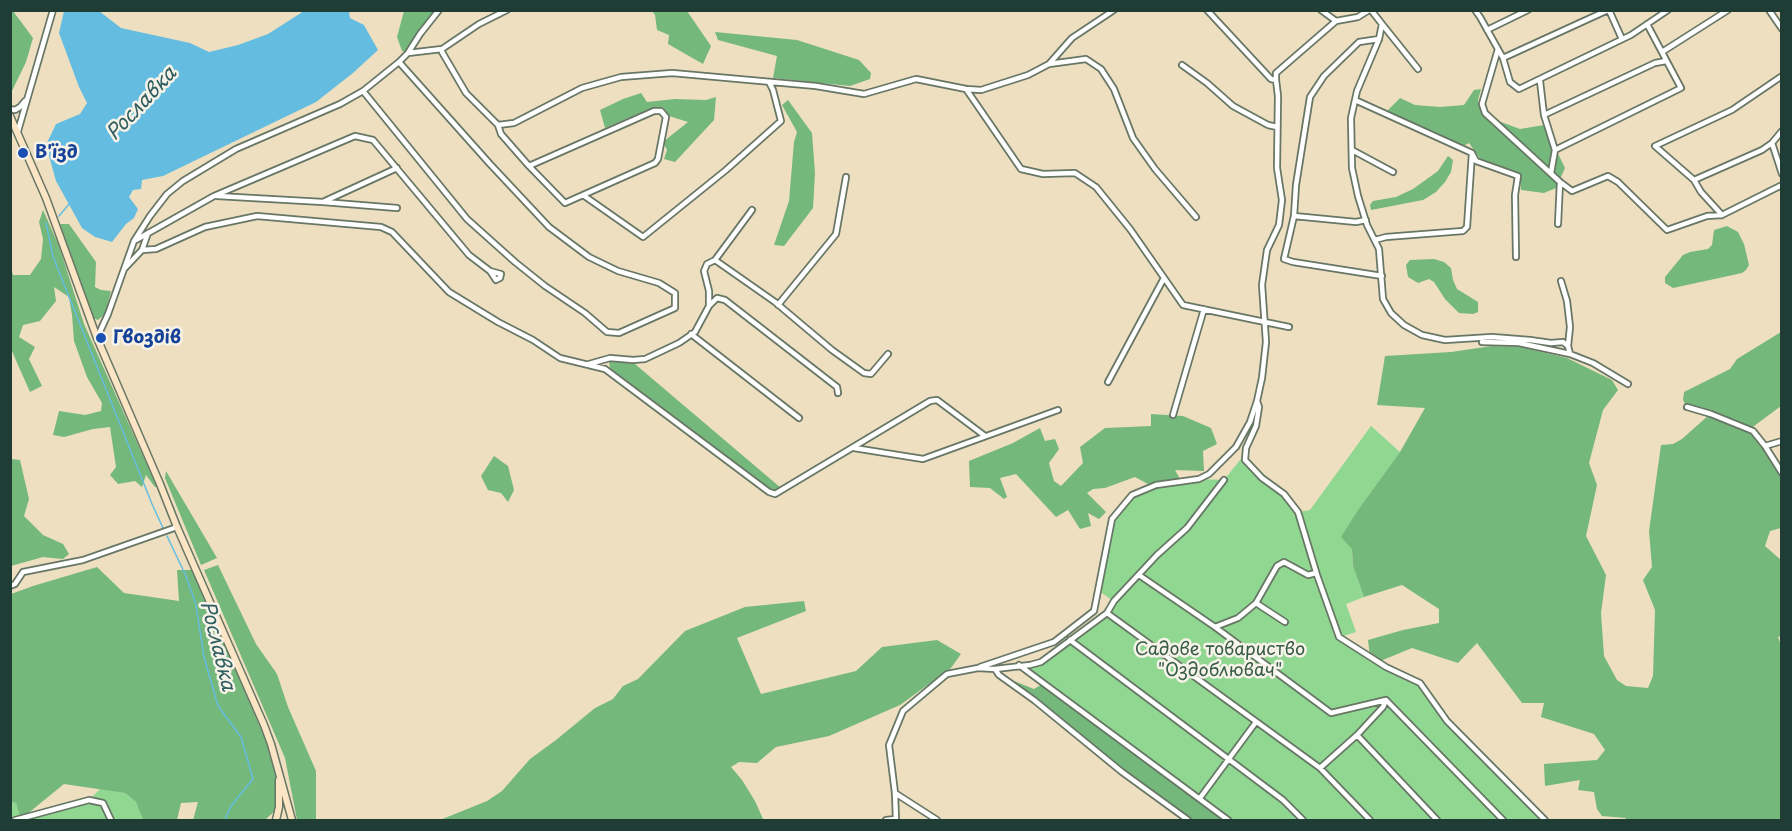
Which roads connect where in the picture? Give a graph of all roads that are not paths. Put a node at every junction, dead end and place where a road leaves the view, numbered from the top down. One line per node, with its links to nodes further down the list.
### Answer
1 (53, 10): 37 (street)
2 (439, 10): 24 (street)
3 (507, 10): 21 (street)
4 (1114, 10): 28 (street)
5 (1207, 10): 32 (street)
6 (1321, 10): 14 (street)
7 (1370, 10): 14 (street); 15 (street)
8 (1474, 10): 18 (street)
9 (1528, 10): 18 (street)
10 (1609, 10): 20 (street); 25 (street)
11 (1668, 10): 16 (street)
12 (1728, 10): 23 (street)
13 (1768, 10): 17 (street)
14 (1336, 21): 32 (street)
15 (1382, 24): 19 (street); 30 (street)
16 (1647, 24): 20 (street); 23 (street)
17 (1782, 29)
18 (1487, 30): 22 (street)
19 (1379, 39): 38 (street); 65 (street)
20 (1622, 39): 33 (street)
21 (442, 49): 24 (street); 42 (street)
22 (1498, 49): 25 (street); 53 (street)
23 (1662, 52): 26 (street)
24 (408, 53): 27 (street)
25 (1503, 58): 33 (street)
26 (1666, 61): 40 (street); 48 (street)
27 (399, 63): 36 (street); 36 (street)
28 (1049, 64): 35 (street); 66 (street)
29 (1182, 65): 43 (street)
30 (1418, 69)
31 (1782, 76): 56 (street)
32 (1276, 80): 43 (street)
33 (1540, 81): 40 (street)
34 (769, 82): 35 (street); 42 (street); 59 (street)
35 (966, 89): 78 (street)
36 (363, 91): 71 (street)
37 (27, 99): 39 (street); 44 (street)
38 (1355, 100): 47 (street); 49 (street)
39 (10, 109)
40 (1544, 115): 48 (street)
41 (10, 116): 44 (main road)
42 (498, 124): 50 (street)
43 (1277, 127): 83 (street)
44 (18, 131): 86 (main road)
45 (1782, 131): 46 (street)
46 (1772, 143): 54 (street); 56 (street)
47 (1352, 150): 52 (street); 67 (street)
48 (1555, 150): 53 (street)
49 (1472, 153): 70 (street); 73 (street)
50 (529, 166): 59 (street); 59 (street)
51 (397, 168): 60 (street); 61 (street); 75 (street)
52 (1393, 172)
53 (1551, 173): 57 (street)
54 (1782, 174)
55 (846, 177): 80 (street)
56 (1694, 180): 64 (street)
57 (1560, 182): 64 (street); 68 (street)
58 (1782, 185): 64 (street)
59 (583, 195)
60 (214, 196): 61 (street); 69 (street)
61 (323, 202): 62 (street)
62 (397, 208)
63 (752, 210): 74 (street)
64 (1722, 215)
65 (1294, 216): 67 (street); 77 (street)
66 (1196, 217)
67 (1366, 220): 70 (street)
68 (1558, 224)
69 (148, 234): 71 (street); 72 (street)
70 (1375, 240): 77 (street)
71 (134, 242): 76 (street)
72 (142, 250): 76 (street); 91 (street)
73 (1516, 257)
74 (715, 260): 80 (street); 81 (street)
75 (490, 271)
76 (122, 272): 86 (street)
77 (1382, 276): 88 (street)
78 (1164, 278): 82 (street); 92 (street)
79 (1562, 281): 88 (street)
80 (778, 305): 89 (street)
81 (709, 306): 85 (street); 94 (street)
82 (1204, 309): 83 (street); 98 (street)
83 (1265, 322): 84 (street); 95 (street)
84 (1290, 327)
85 (692, 334): 91 (street); 99 (street)
86 (97, 338): 106 (main road)
87 (1482, 342): 90 (street)
88 (1568, 346): 90 (street)
89 (888, 354)
90 (1570, 354): 93 (street)
91 (588, 364): 103 (street)
92 (1108, 382)
93 (1628, 384)
94 (838, 393)
95 (1257, 401): 107 (street); 116 (street)
96 (1687, 407): 102 (street)
97 (1058, 410): 100 (street)
98 (1173, 415)
99 (799, 417)
100 (985, 436): 103 (street); 103 (street)
101 (1782, 441): 102 (street)
102 (1765, 446): 104 (street)
103 (853, 447)
104 (1782, 473)
105 (1224, 480): 108 (street)
106 (177, 528): 109 (street); 123 (main road)
107 (1316, 573): 110 (street); 139 (street)
108 (1139, 575): 111 (street); 113 (street)
109 (10, 586)
110 (1256, 603): 112 (street); 113 (street)
111 (1107, 613): 114 (street); 119 (street)
112 (1285, 622)
113 (1215, 627): 118 (street)
114 (1070, 640): 115 (street); 121 (street)
115 (1019, 666): 117 (street); 125 (street)
116 (978, 668): 117 (street); 124 (street)
117 (995, 669): 133 (street)
118 (1386, 700): 120 (street); 138 (street)
119 (1256, 722): 121 (street); 122 (street)
120 (1357, 735): 122 (street); 137 (street)
121 (1228, 759): 125 (street); 135 (street)
122 (1320, 768): 136 (street)
123 (279, 770): 128 (main road); 129 (main road)
124 (895, 793): 131 (street); 132 (street)
125 (1200, 798): 134 (street)
126 (15, 820): 127 (street)
127 (111, 820)
128 (276, 820)
129 (292, 820)
130 (886, 820): 131 (street)
131 (896, 820)
132 (937, 820)
133 (1188, 820)
134 (1228, 820)
135 (1303, 820)
136 (1370, 820)
137 (1437, 820)
138 (1503, 820)
139 (1545, 820)

